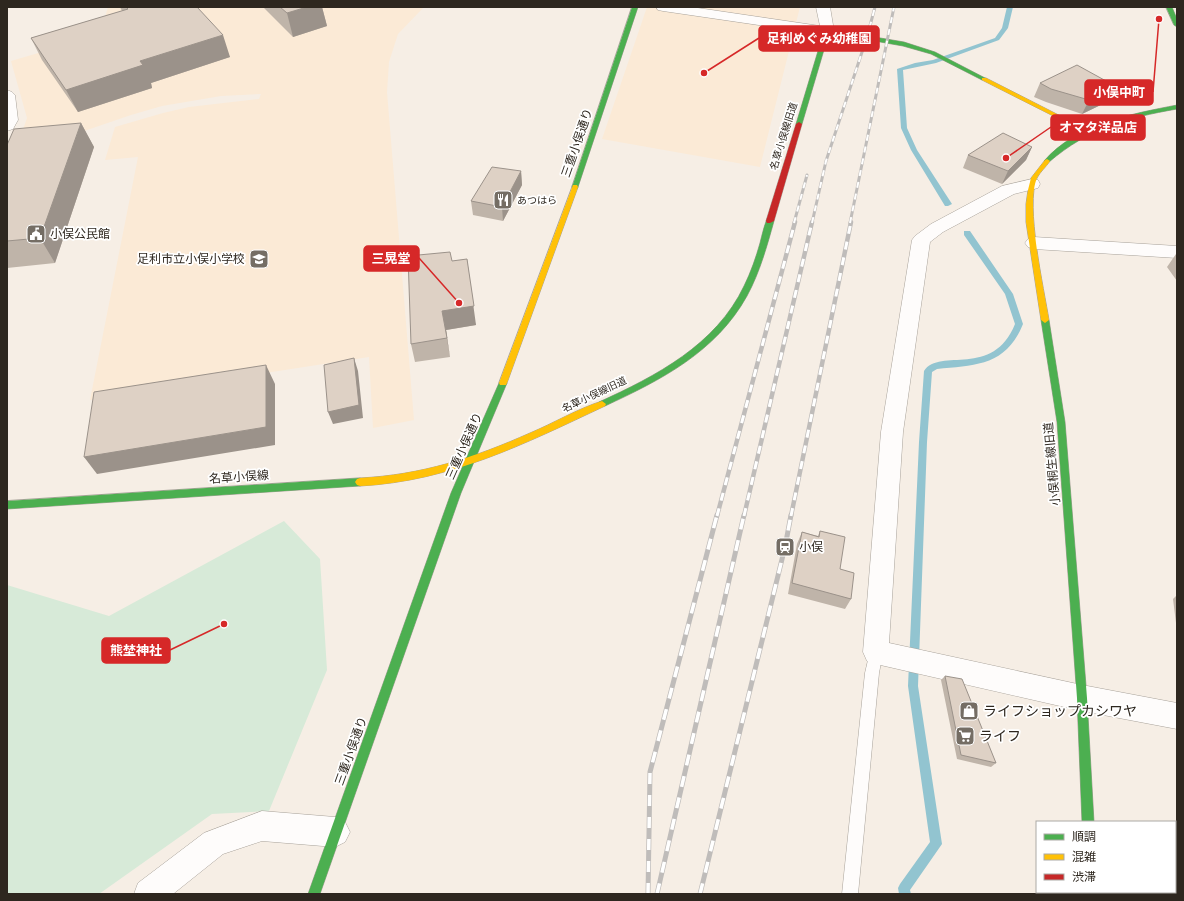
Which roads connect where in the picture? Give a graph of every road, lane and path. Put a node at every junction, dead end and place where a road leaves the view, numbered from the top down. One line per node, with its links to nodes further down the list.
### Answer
1 (635, 7): 14 (street, 三重小俣通り)
2 (664, 7): 6 (street)
3 (823, 7): 6 (street)
4 (1170, 7): 5 (street)
5 (1177, 25)
6 (827, 30): 10 (street); 14 (street, 名草小俣線旧道)
7 (7, 95): 9 (street)
8 (1177, 107): 10 (street)
9 (7, 126)
10 (1087, 131): 11 (street, 小俣桐生線旧道)
11 (1032, 184): 12 (street, 小俣桐生線旧道); 16 (street)
12 (1034, 243): 13 (street); 17 (street, 小俣桐生線旧道)
13 (1177, 252)
14 (471, 462): 15 (street, 名草小俣線); 20 (street, 三重小俣通り)
15 (7, 505)
16 (876, 652): 17 (street); 23 (lane)
17 (1082, 698): 18 (street); 19 (street, 小俣桐生線旧道)
18 (1177, 716)
19 (1088, 821)
20 (335, 832): 21 (street); 22 (street, 三重小俣通り)
21 (150, 894)
22 (314, 894)
23 (850, 894)

